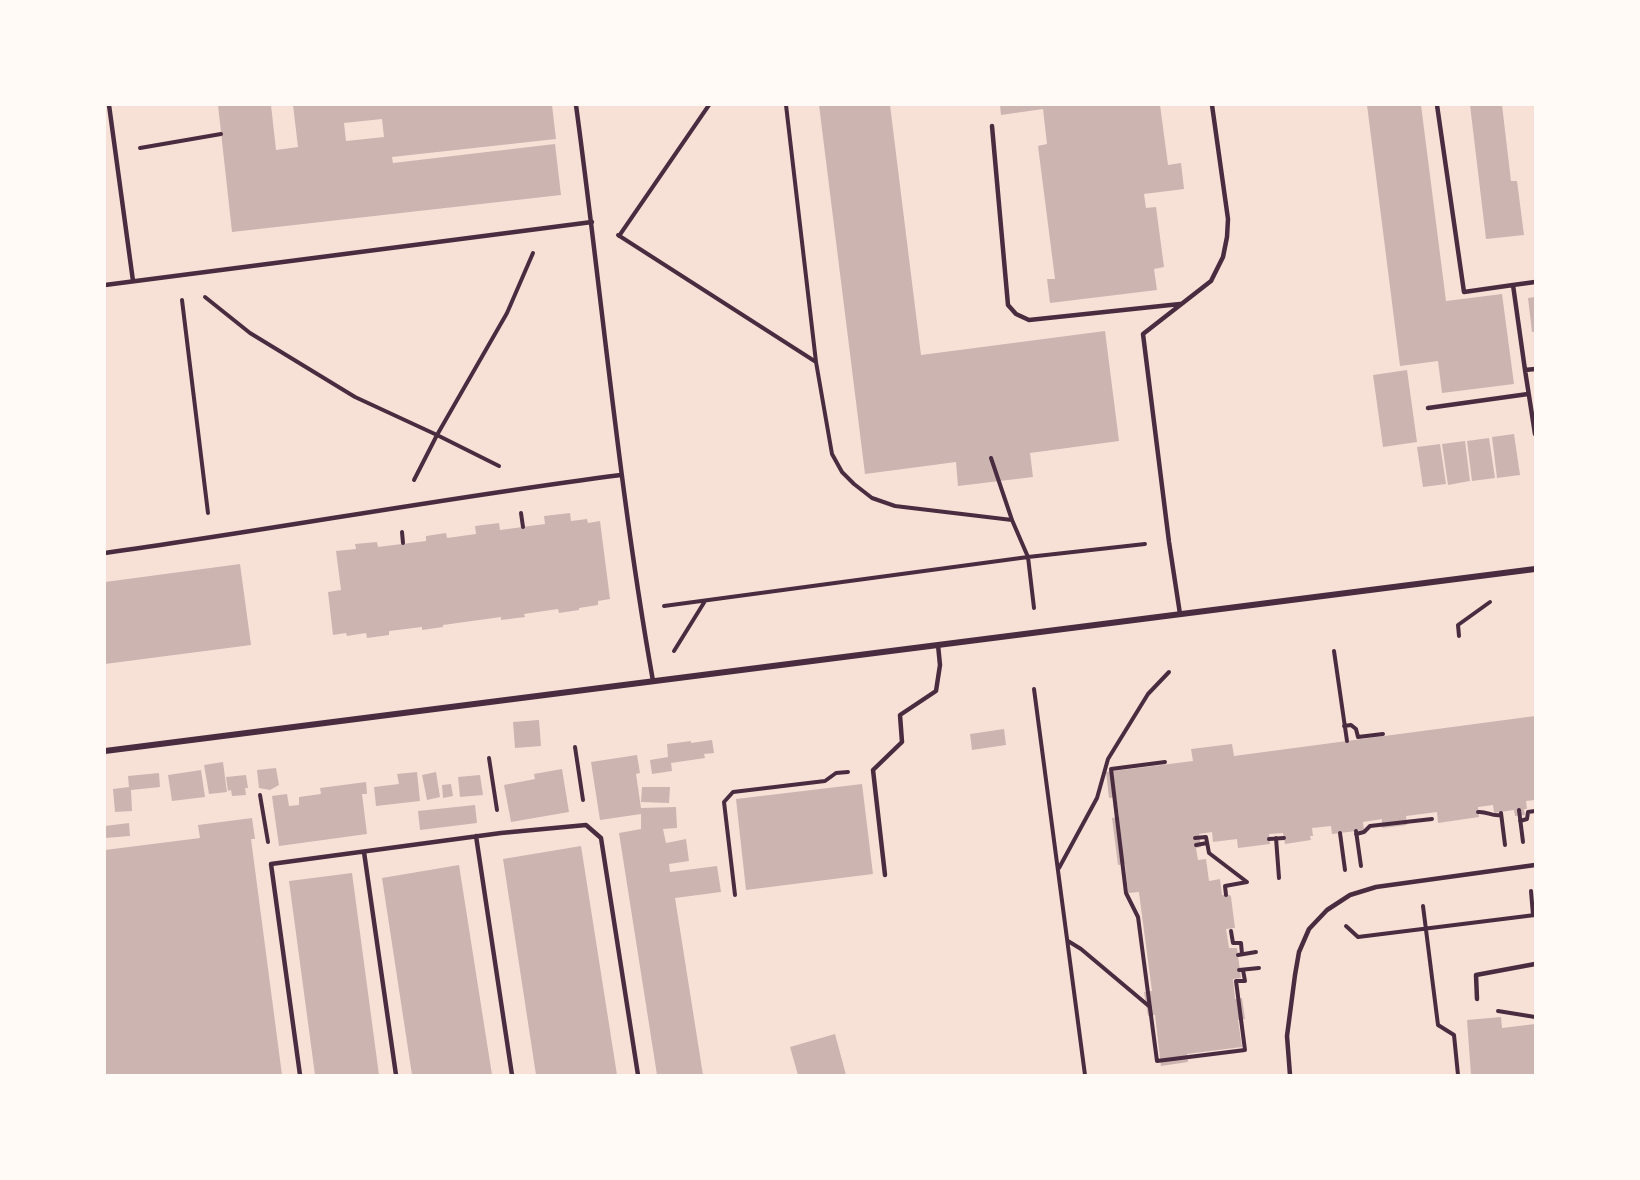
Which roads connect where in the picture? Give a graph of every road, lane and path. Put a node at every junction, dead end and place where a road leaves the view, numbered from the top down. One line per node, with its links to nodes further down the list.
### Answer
1 (109, 105): 9 (lane)
2 (576, 105): 10 (lane)
3 (709, 105): 12 (path)
4 (786, 105): 19 (path)
5 (1212, 105): 18 (lane)
6 (1437, 105): 17 (lane)
7 (992, 126): 18 (lane)
8 (221, 134): 9 (path)
9 (116, 152): 14 (lane)
10 (592, 222): 11 (lane); 12 (path); 27 (lane)
11 (545, 228): 13 (lane); 25 (path)
12 (619, 236): 19 (path)
13 (178, 276): 14 (lane); 25 (path); 31 (path)
14 (133, 281): 16 (lane)
15 (1535, 282): 17 (lane)
16 (105, 285)
17 (1513, 285): 21 (lane)
18 (1182, 304): 32 (lane)
19 (816, 362): 30 (path)
20 (1535, 369): 21 (lane)
21 (1524, 370): 22 (lane)
22 (1528, 394): 23 (lane); 24 (lane)
23 (1428, 408)
24 (1535, 434)
25 (437, 435): 28 (path); 29 (path)
26 (991, 459): 30 (path)
27 (621, 476): 28 (lane); 38 (lane)
28 (534, 486): 29 (lane)
29 (399, 508): 31 (lane)
30 (1012, 520): 34 (path)
31 (211, 538): 33 (lane)
32 (1168, 542): 34 (path); 40 (lane)
33 (105, 553)
34 (1028, 556): 37 (path); 39 (path)
35 (1535, 569): 36 (street)
36 (1494, 574): 40 (street); 41 (path)
37 (705, 600): 38 (path); 45 (path)
38 (640, 609): 45 (lane)
39 (1034, 612)
40 (1180, 614): 42 (street)
41 (1459, 636)
42 (938, 645): 45 (street); 55 (lane)
43 (1334, 651): 47 (path)
44 (1169, 672): 54 (path)
45 (653, 681): 51 (street)
46 (1035, 688): 80 (path)
47 (1344, 726): 48 (path); 49 (path)
48 (1383, 734)
49 (1347, 741)
50 (575, 747): 64 (path)
51 (105, 751)
52 (489, 758): 65 (path)
53 (1166, 762): 54 (path)
54 (1108, 768): 80 (path); 97 (path)
55 (873, 770): 56 (path); 82 (lane)
56 (791, 785): 57 (path); 85 (path)
57 (791, 792)
58 (261, 795): 77 (path)
59 (1519, 810): 63 (path)
60 (1535, 811): 63 (path)
61 (1478, 812): 75 (path)
62 (1432, 819): 79 (path)
63 (1520, 821): 74 (path)
64 (586, 825): 65 (lane); 103 (lane)
65 (501, 833): 67 (lane)
66 (1340, 833): 81 (path)
67 (476, 836): 76 (lane); 102 (lane)
68 (1195, 838): 72 (path)
69 (1276, 838): 70 (path); 71 (path); 83 (path)
70 (1284, 838)
71 (1269, 839)
72 (1207, 843): 73 (path); 86 (path)
73 (1196, 845)
74 (1524, 847)
75 (1505, 849)
76 (364, 852): 77 (lane); 101 (lane)
77 (271, 864): 100 (lane)
78 (1535, 865): 88 (lane)
79 (1361, 868)
80 (1058, 870): 92 (path)
81 (1345, 870)
82 (885, 875)
83 (1279, 878)
84 (1530, 881): 89 (path)
85 (735, 895)
86 (1226, 895)
87 (1422, 896): 90 (path)
88 (1327, 910): 90 (path); 105 (lane)
89 (1534, 915): 90 (path)
90 (1425, 929): 106 (path)
91 (1231, 931): 93 (path)
92 (1068, 941): 97 (path); 104 (path)
93 (1256, 952)
94 (1535, 964): 96 (lane)
95 (1258, 968): 97 (path)
96 (1477, 999)
97 (1150, 1008)
98 (1498, 1011): 99 (path)
99 (1535, 1017)
100 (300, 1075)
101 (396, 1075)
102 (512, 1075)
103 (638, 1075)
104 (1085, 1075)
105 (1290, 1075)
106 (1458, 1075)

